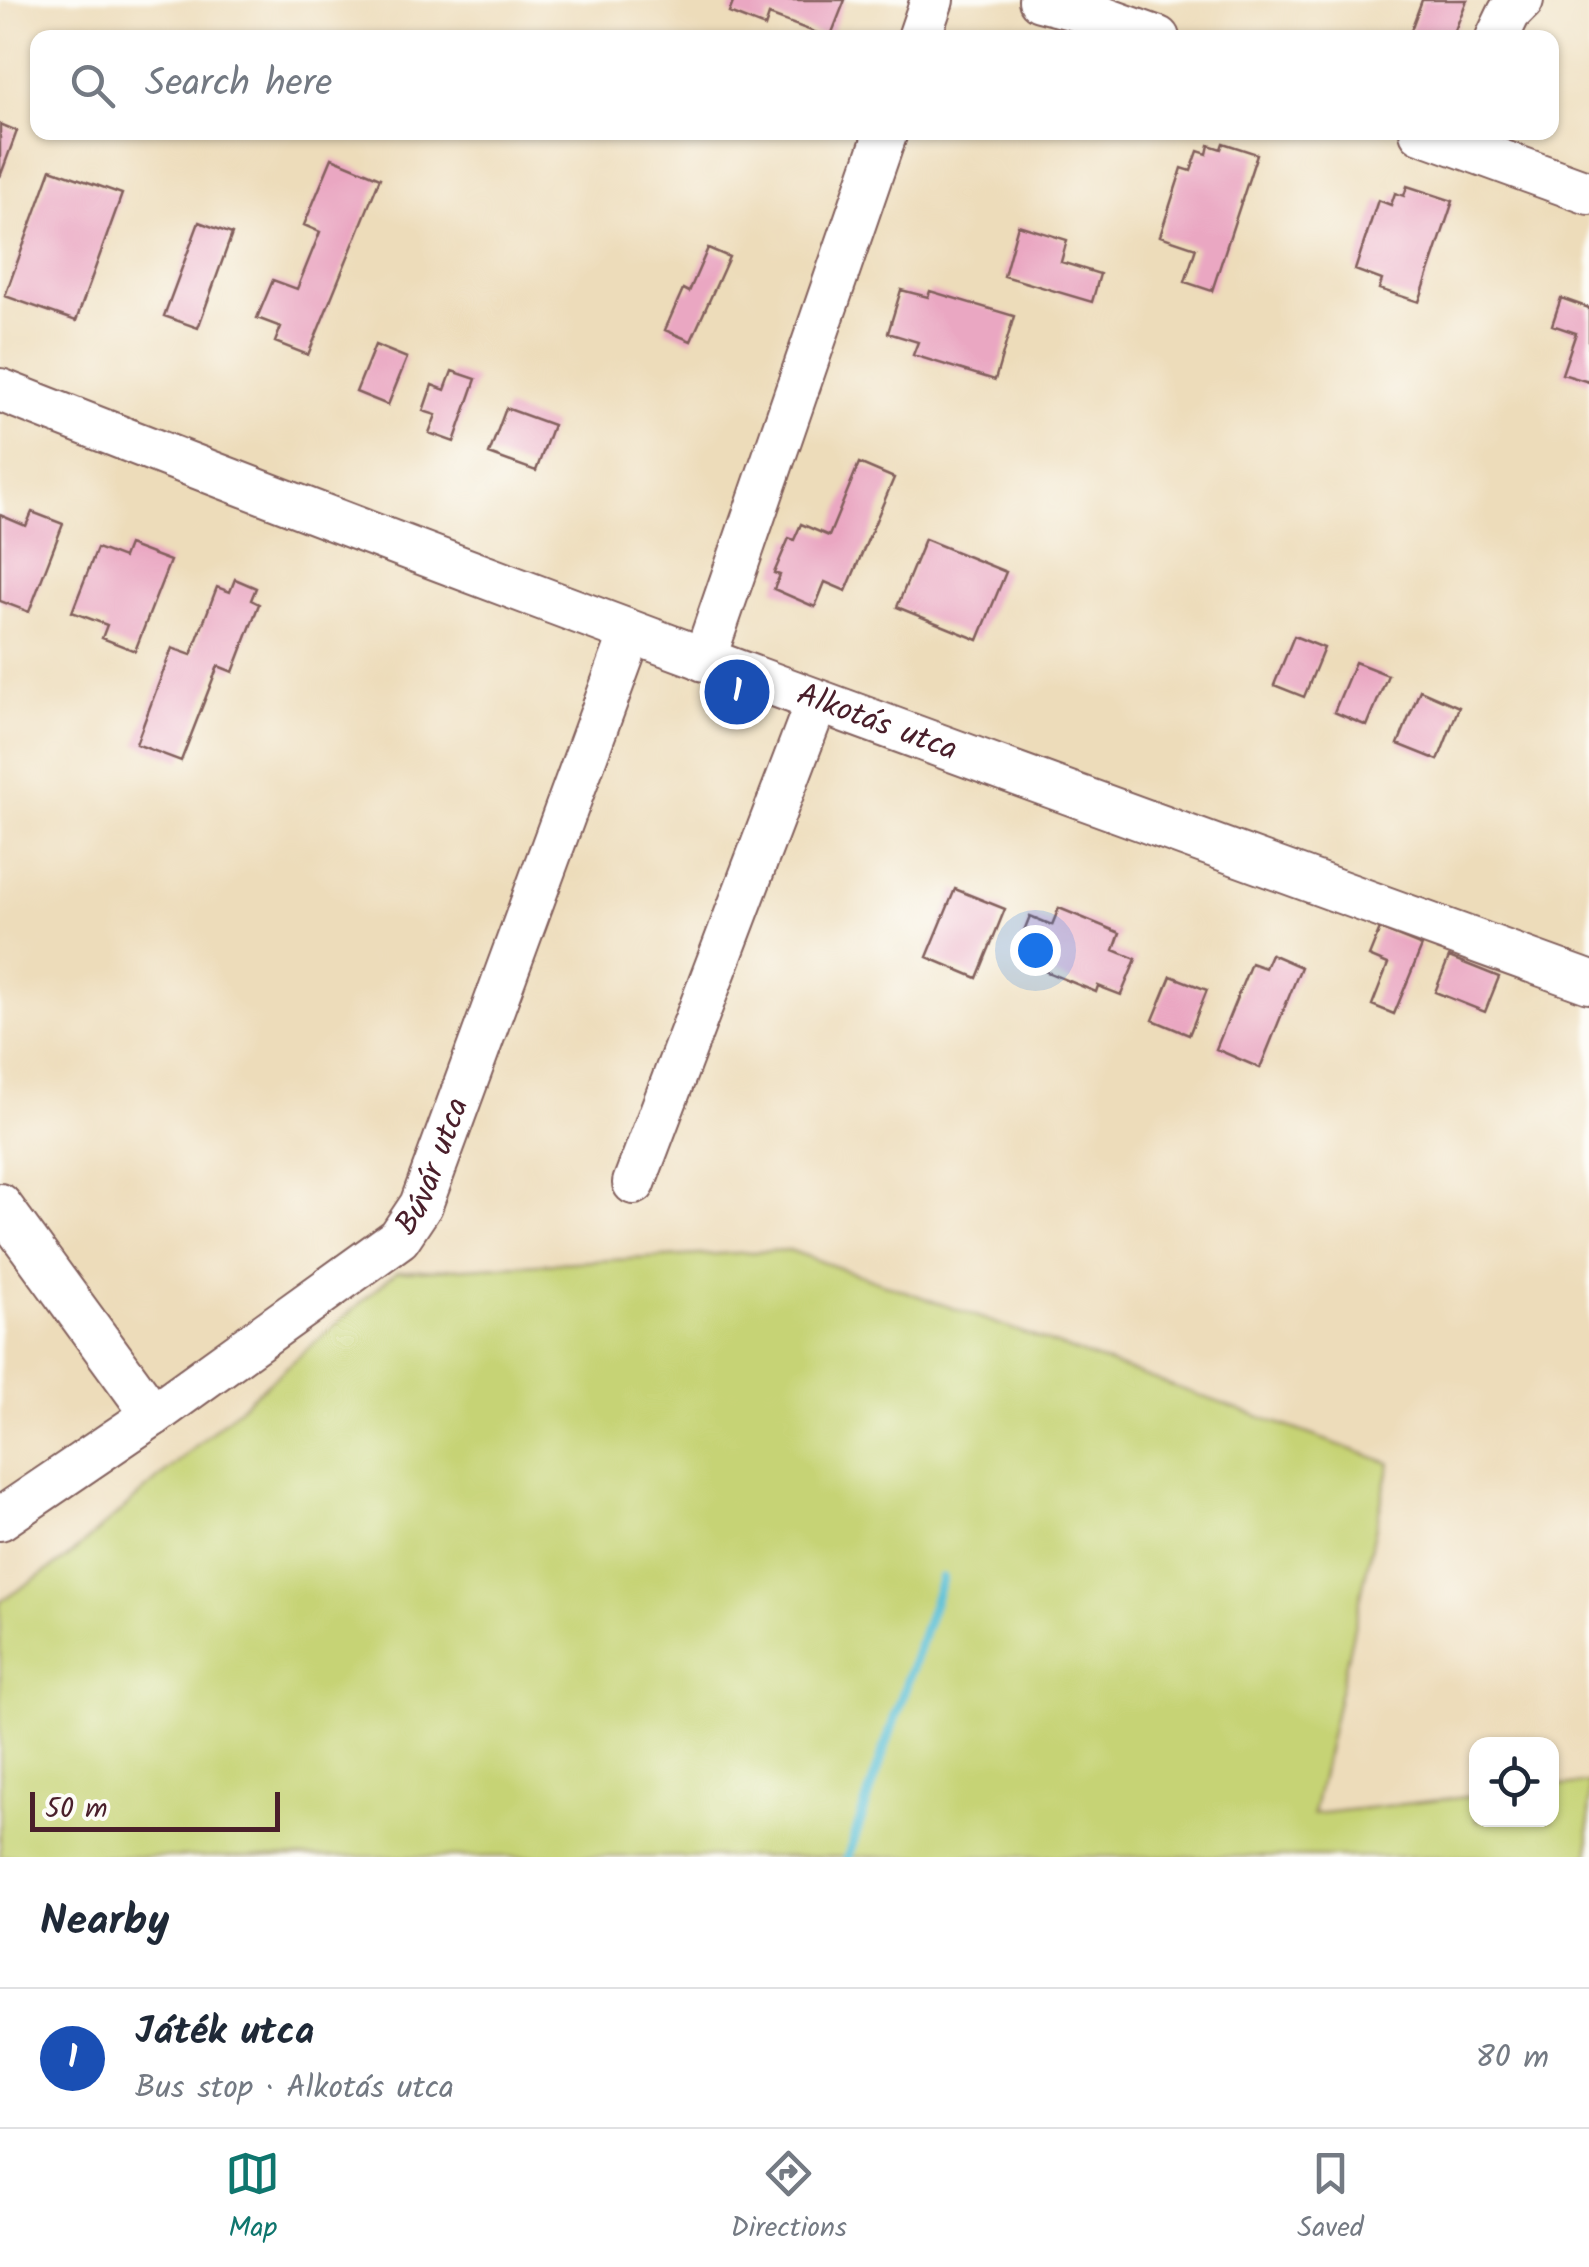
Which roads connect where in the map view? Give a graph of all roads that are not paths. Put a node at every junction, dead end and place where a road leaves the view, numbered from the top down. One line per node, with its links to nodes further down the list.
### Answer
1 (932, 0): 4 (street)
2 (1040, 0): 5 (street)
3 (1522, 0): 6 (street)
4 (922, 30)
5 (1136, 30)
6 (1501, 30)
7 (883, 140): 12 (street)
8 (1453, 140): 9 (street)
9 (1589, 193)
10 (0, 390): 11 (street, Alkotás utca)
11 (632, 633): 12 (street, Alkotás utca); 17 (street, Búvár utca)
12 (704, 660): 13 (street, Alkotás utca)
13 (817, 701): 14 (street, Alkotás utca); 15 (street)
14 (1589, 982)
15 (634, 1183)
16 (0, 1205): 17 (street)
17 (153, 1415): 18 (street, Búvár utca)
18 (0, 1520)

